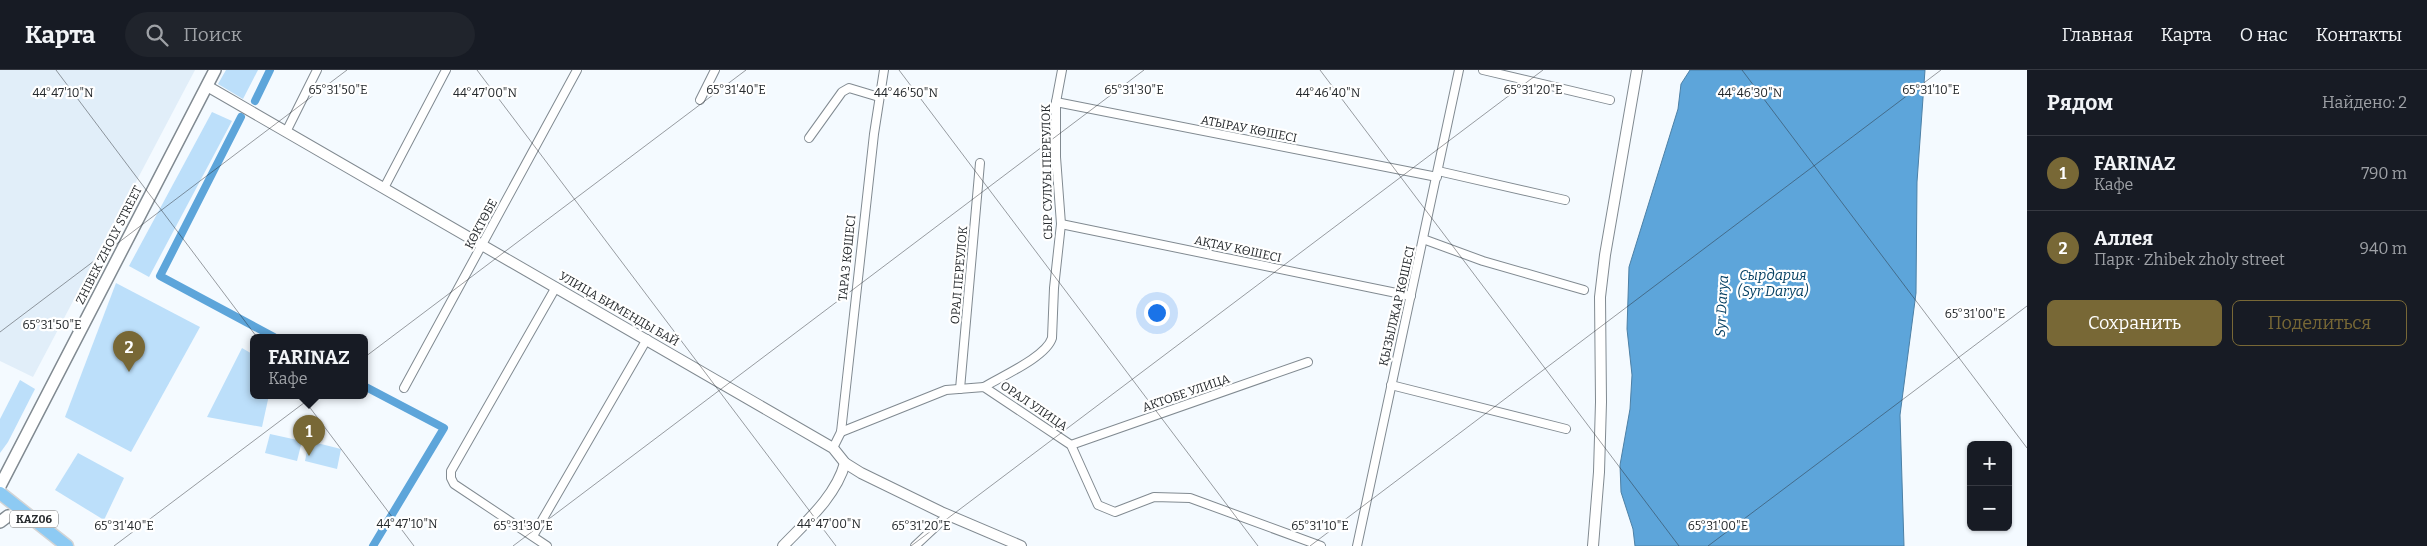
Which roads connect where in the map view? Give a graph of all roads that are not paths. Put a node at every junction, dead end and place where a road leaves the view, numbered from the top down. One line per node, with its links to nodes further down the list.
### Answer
1 (215, 70): 11 (main road, ZHIBEK ZHOLY STREET)
2 (317, 70): 16 (street)
3 (446, 70): 20 (street)
4 (577, 70): 24 (street, КӨКТӨБЕ)
5 (715, 70): 13 (street)
6 (884, 70): 12 (street, ТАРАЗ КӨШЕСІ)
7 (1062, 70): 15 (street, СЫР СУЛУЫ ПЕРЕУЛОК)
8 (1459, 70): 19 (street, ҚЫЗЫЛЖАР КӨШЕСІ)
9 (1483, 70): 14 (street)
10 (1637, 70): 52 (street)
11 (207, 86): 16 (street, УЛИЦА БИМЕНДЫ БАЙ); 39 (main road, ZHIBEK ZHOLY STREET)
12 (879, 97): 17 (street); 35 (street, ТАРАЗ КӨШЕСІ)
13 (700, 100)
14 (1610, 100)
15 (1056, 102): 19 (street, АТЫРАУ КӨШЕСІ); 22 (street, СЫР СУЛУЫ ПЕРЕУЛОК)
16 (286, 132): 20 (street, УЛИЦА БИМЕНДЫ БАЙ)
17 (809, 138)
18 (980, 163): 33 (street, ОРАЛ ПЕРЕУЛОК)
19 (1438, 174): 21 (street, АТЫРАУ КӨШЕСІ); 23 (street, ҚЫЗЫЛЖАР КӨШЕСІ)
20 (384, 188): 24 (street, УЛИЦА БИМЕНДЫ БАЙ)
21 (1565, 200)
22 (1061, 224): 27 (street, АҚТАУ КӨШЕСІ); 31 (street, СЫР СУЛУЫ ПЕРЕУЛОК)
23 (1423, 239): 26 (street); 27 (street, ҚЫЗЫЛЖАР КӨШЕСІ)
24 (483, 245): 25 (street, УЛИЦА БИМЕНДЫ БАЙ); 32 (street, КӨКТӨБЕ)
25 (556, 287): 28 (street, УЛИЦА БИМЕНДЫ БАЙ); 44 (street)
26 (1584, 290)
27 (1411, 296): 30 (street, ҚЫЗЫЛЖАР КӨШЕСІ)
28 (647, 339): 37 (street, УЛИЦА БИМЕНДЫ БАЙ); 44 (street)
29 (1308, 362): 36 (street, АКТОБЕ УЛИЦА)
30 (1391, 385): 34 (street); 51 (street, ҚЫЗЫЛЖАР КӨШЕСІ)
31 (984, 387): 33 (street, ОРАЛ УЛИЦА); 36 (street, ОРАЛ УЛИЦА)
32 (404, 388)
33 (960, 389): 35 (street, ОРАЛ УЛИЦА)
34 (1566, 429)
35 (841, 432): 37 (street, ТАРАЗ КӨШЕСІ)
36 (1071, 445): 50 (street, ОРАЛ УЛИЦА)
37 (833, 448): 38 (street, УЛИЦА БИМЕНДЫ БАЙ)
38 (845, 463): 42 (street, УЛИЦА БИМЕНДЫ БАЙ); 47 (street)
39 (0, 486)
40 (0, 493): 41 (main road, KAZ06)
41 (26, 514): 43 (main road); 45 (main road, KAZ06)
42 (948, 514): 48 (street); 49 (street, УЛИЦА БИМЕНДЫ БАЙ)
43 (0, 522)
44 (533, 536): 46 (street)
45 (67, 546)
46 (548, 546)
47 (783, 546)
48 (916, 546)
49 (1021, 546)
50 (1320, 546)
51 (1357, 546)
52 (1592, 546)

